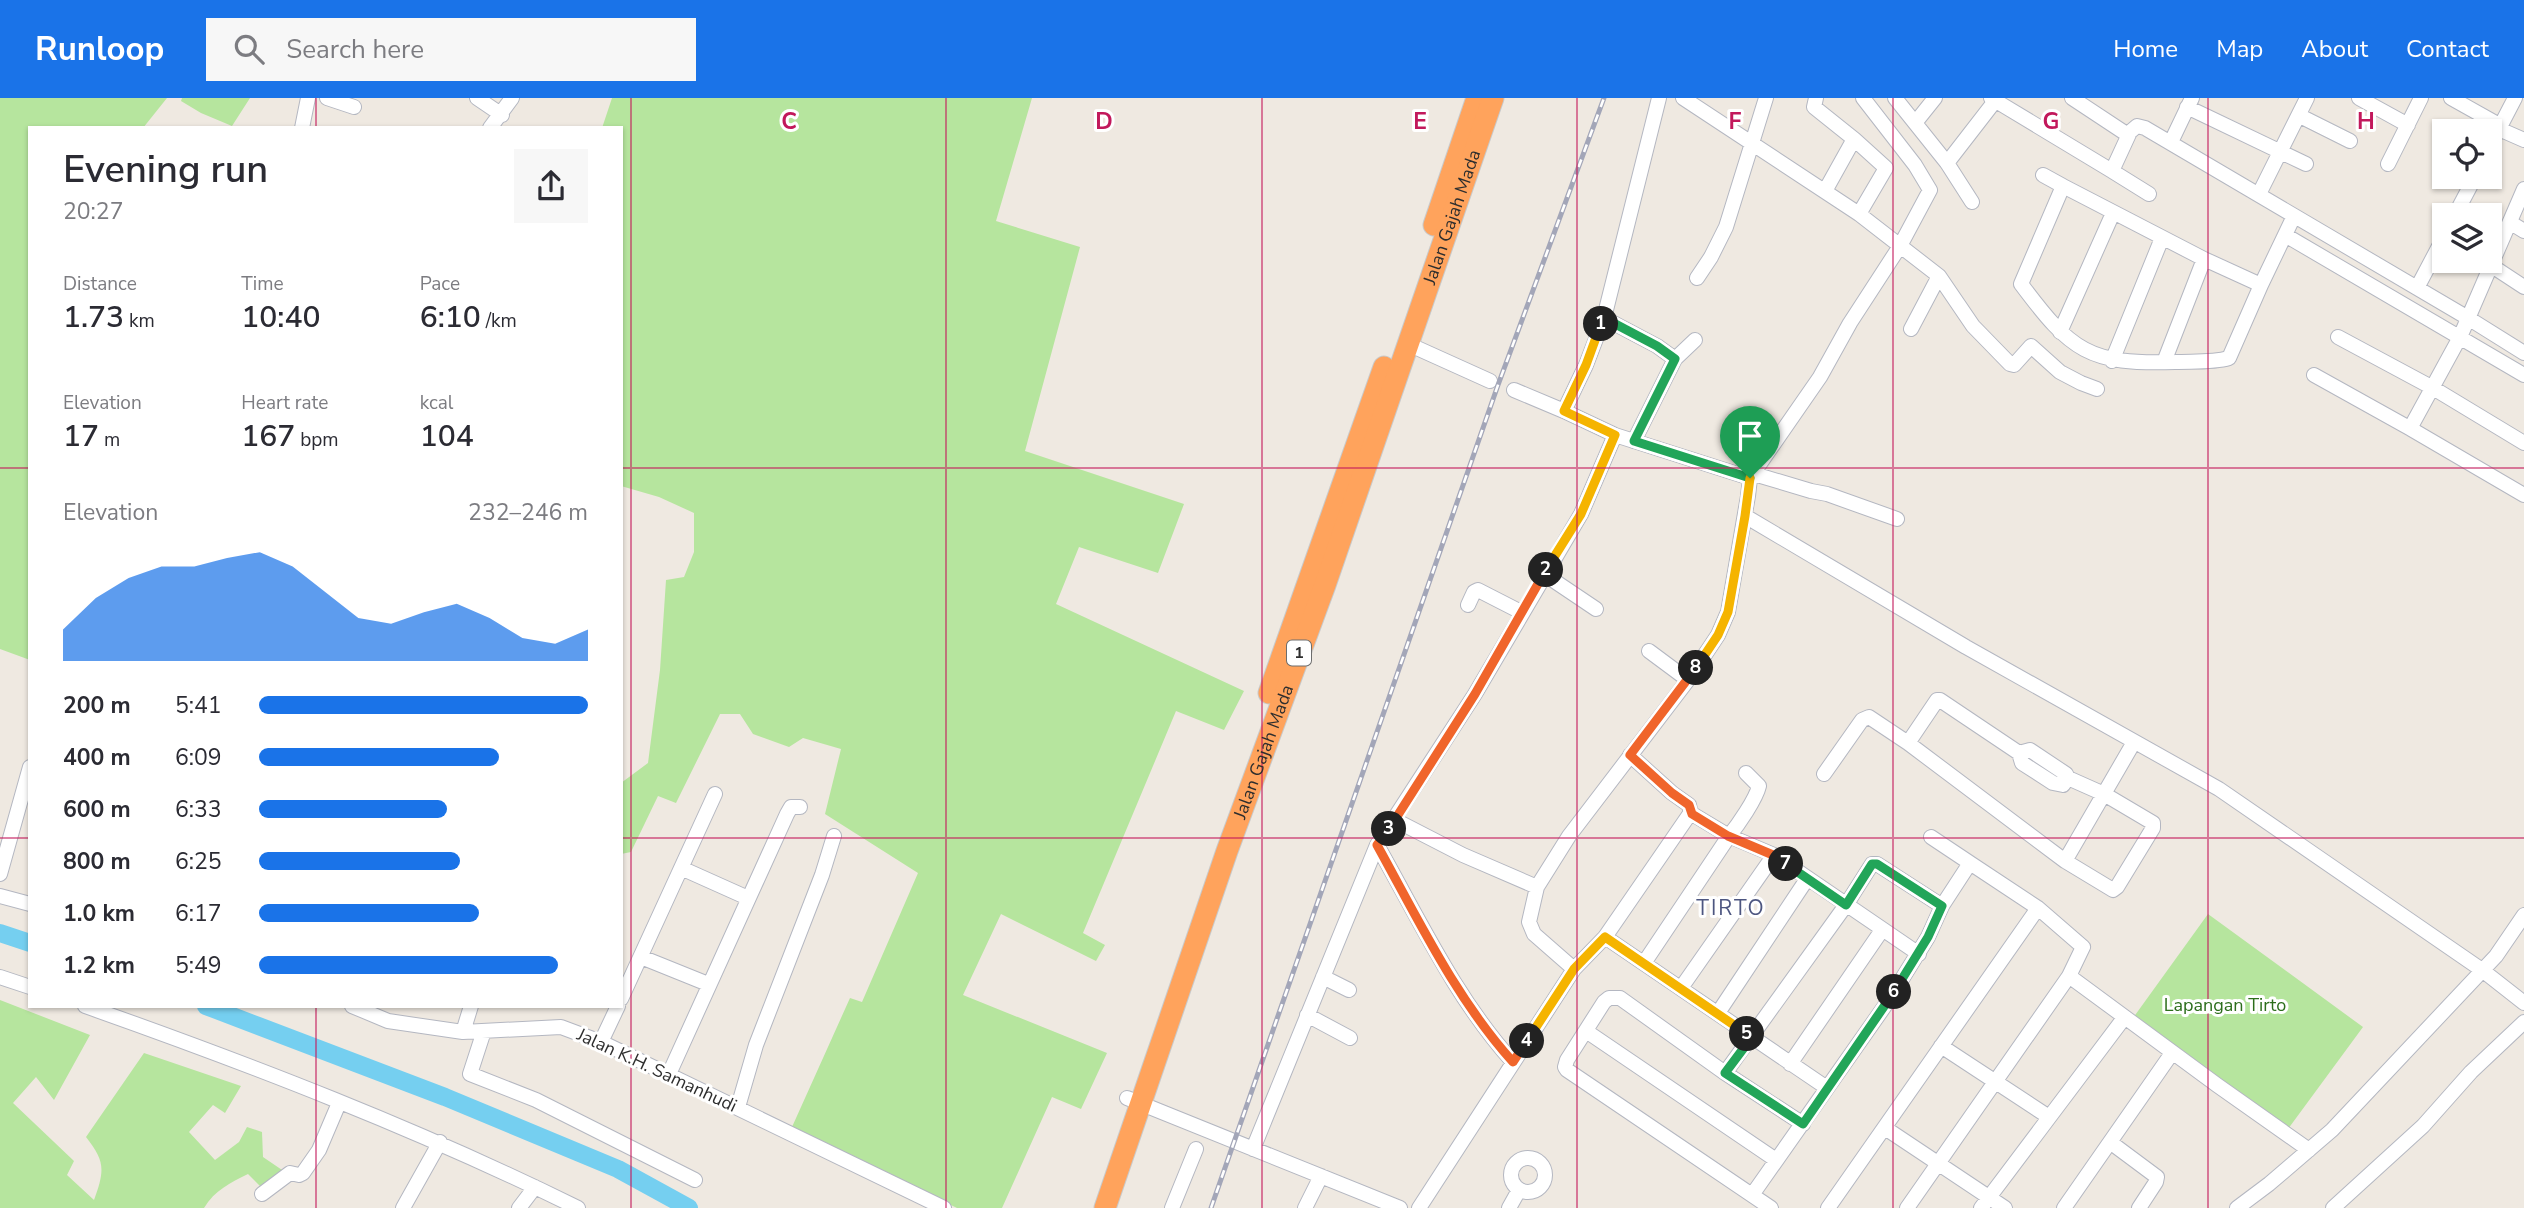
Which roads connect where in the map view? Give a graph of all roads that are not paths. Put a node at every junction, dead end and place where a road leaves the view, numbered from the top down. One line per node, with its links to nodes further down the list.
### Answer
1 (308, 98): 28 (street)
2 (327, 98): 21 (street)
3 (477, 98): 22 (street)
4 (512, 98): 22 (street)
5 (1659, 98): 67 (street)
6 (1683, 98): 36 (street)
7 (1766, 98): 36 (street)
8 (1816, 98): 32 (street)
9 (1863, 98): 57 (street)
10 (1895, 98): 25 (street)
11 (1935, 98): 25 (street)
12 (2073, 98): 31 (street)
13 (2307, 98): 23 (street)
14 (2359, 98): 27 (street)
15 (2421, 98): 27 (street)
16 (2451, 98): 24 (street)
17 (2515, 98): 26 (street)
18 (1993, 99): 38 (street); 41 (street)
19 (1482, 100): 74 (highway, Jalan Gajah Mada / 1); 144 (highway, Jalan Gajah Mada / 1)
20 (2189, 103): 35 (street); 37 (street)
21 (354, 107)
22 (502, 115): 29 (street)
23 (2300, 116): 33 (street); 37 (street)
24 (2486, 119)
25 (1915, 123): 38 (street)
26 (2502, 123)
27 (2408, 125): 40 (street)
28 (302, 126)
29 (492, 126)
30 (2502, 128): 34 (street)
31 (2128, 135): 35 (street); 41 (street)
32 (1854, 139): 45 (street); 50 (street)
33 (2350, 141)
34 (2524, 141)
35 (2171, 142): 47 (street)
36 (1753, 143): 45 (street); 63 (street)
37 (2282, 152): 39 (street); 47 (street)
38 (1947, 163): 48 (street)
39 (2306, 164)
40 (2388, 164)
41 (2112, 171): 46 (street)
42 (2043, 175): 43 (street)
43 (2063, 186): 49 (street); 70 (street)
44 (2524, 190): 52 (street)
45 (1825, 191): 50 (street)
46 (2149, 194)
47 (2259, 194): 51 (street)
48 (1972, 202)
49 (2113, 213): 55 (street); 70 (street)
50 (1859, 214): 57 (street)
51 (2294, 216): 54 (street); 66 (street)
52 (2511, 223): 53 (street); 56 (street)
53 (2524, 231)
54 (2285, 235): 64 (street); 72 (street)
55 (2162, 237): 58 (street); 77 (street)
56 (2502, 243)
57 (1900, 246): 62 (street); 90 (street)
58 (2204, 259): 64 (street); 78 (street)
59 (2432, 260): 66 (street)
60 (2489, 273): 68 (street)
61 (2502, 273): 65 (street)
62 (1939, 276): 69 (street); 83 (street)
63 (1697, 278)
64 (2260, 285): 78 (street)
65 (2524, 287)
66 (2417, 288): 68 (street)
67 (1604, 318): 76 (street); 85 (street)
68 (2468, 318): 72 (street); 75 (street)
69 (1911, 329)
70 (2060, 332): 77 (street)
71 (2338, 337): 82 (street)
72 (2460, 337): 80 (street); 82 (street)
73 (1695, 340): 76 (street)
74 (1408, 344): 81 (street); 144 (highway, Jalan Gajah Mada / 1)
75 (2524, 353)
76 (1675, 359): 88 (street)
77 (2112, 360): 78 (street)
78 (2164, 362)
79 (2315, 375): 86 (street)
80 (2524, 375)
81 (1490, 381)
82 (2433, 388): 86 (street); 89 (street)
83 (2097, 389)
84 (1514, 390): 85 (street)
85 (1564, 411): 87 (street)
86 (2411, 429): 91 (street)
87 (1615, 435): 88 (street); 94 (street)
88 (1634, 441): 90 (street)
89 (2524, 443)
90 (1752, 476): 92 (street); 93 (street)
91 (2524, 495)
92 (1745, 516): 99 (street); 100 (street)
93 (1897, 520)
94 (1544, 575): 96 (street); 97 (street)
95 (1468, 605): 97 (street)
96 (1596, 609)
97 (1521, 612): 110 (street)
98 (1649, 651): 99 (street)
99 (1688, 680): 102 (street)
100 (2134, 742): 107 (street); 135 (street)
101 (1908, 743): 105 (street); 107 (street); 116 (street)
102 (1630, 755): 109 (street); 121 (street)
103 (1746, 773): 112 (street)
104 (28, 774): 119 (street)
105 (1824, 774)
106 (715, 794): 118 (street)
107 (2104, 794): 116 (street); 116 (street)
108 (800, 807): 123 (street)
109 (1692, 814): 112 (street); 130 (street)
110 (1395, 820): 114 (street); 121 (street)
111 (834, 836): 169 (street)
112 (1728, 836): 115 (street); 133 (street)
113 (1931, 837): 117 (street)
114 (1377, 845): 138 (street); 162 (street)
115 (1773, 855): 120 (street); 141 (street)
116 (2065, 861)
117 (1969, 863): 126 (street); 127 (street)
118 (681, 868): 123 (street); 132 (street)
119 (0, 874)
120 (1807, 879): 125 (street); 150 (street)
121 (1537, 887): 134 (street)
122 (0, 896): 124 (street)
123 (748, 898): 139 (street)
124 (28, 903)
125 (1846, 905): 126 (street); 129 (street); 157 (street)
126 (1942, 906): 131 (street)
127 (2038, 908): 136 (street); 160 (street)
128 (2524, 915): 135 (street)
129 (1882, 930): 131 (street); 163 (street)
130 (1605, 937): 133 (street); 134 (street)
131 (1919, 954): 167 (street)
132 (641, 957): 139 (street); 143 (street)
133 (1644, 963): 141 (street)
134 (1574, 969): 162 (street)
135 (2482, 970): 145 (street); 178 (street)
136 (2069, 976): 152 (street); 166 (street)
137 (0, 977): 140 (street)
138 (1323, 977): 142 (street); 151 (street)
139 (708, 984): 165 (street)
140 (28, 986)
141 (1681, 988): 150 (street)
142 (1349, 990)
143 (623, 995)
144 (1169, 997): 168 (highway, Jalan Gajah Mada / 1)
145 (2524, 1003)
146 (91, 1008): 170 (street)
147 (357, 1008): 156 (street, Jalan K.H. Samanhudi)
148 (470, 1008): 156 (street)
149 (617, 1008): 159 (street)
150 (1718, 1013): 157 (street)
151 (1307, 1015): 158 (street); 177 (street)
152 (2124, 1018): 161 (street); 171 (street)
153 (2524, 1021): 205 (street)
154 (484, 1031): 156 (street, Jalan K.H. Samanhudi); 159 (street, Jalan K.H. Samanhudi); 182 (street)
155 (1586, 1031): 164 (street); 179 (street); 186 (street)
156 (463, 1032)
157 (1752, 1037): 163 (street); 164 (street)
158 (1350, 1038)
159 (601, 1042): 165 (street, Jalan K.H. Samanhudi)
160 (1941, 1046): 166 (street); 173 (street)
161 (2172, 1053): 175 (street); 178 (street)
162 (1513, 1062): 196 (street)
163 (1790, 1064): 167 (street)
164 (1725, 1073): 172 (street)
165 (668, 1074): 169 (street, Jalan K.H. Samanhudi)
166 (1995, 1082): 171 (street); 180 (street)
167 (1827, 1088): 172 (street)
168 (1134, 1100): 177 (street); 192 (highway, Jalan Gajah Mada / 1)
169 (738, 1107): 191 (street, Jalan K.H. Samanhudi)
170 (336, 1112): 174 (street); 185 (street)
171 (2049, 1117): 187 (street)
172 (1803, 1124): 179 (street)
173 (1885, 1128): 180 (street); 199 (street)
174 (440, 1142): 183 (street); 188 (street)
175 (2110, 1142): 202 (street); 203 (street)
176 (1196, 1149): 193 (street)
177 (1253, 1149): 181 (street)
178 (2309, 1150): 204 (street)
179 (1776, 1160): 186 (street)
180 (1938, 1163): 187 (street); 200 (street)
181 (1321, 1176): 194 (street); 195 (street)
182 (695, 1180)
183 (535, 1187): 189 (street); 190 (street)
184 (1519, 1190): 197 (street)
185 (262, 1195)
186 (1752, 1195): 198 (street)
187 (1985, 1203): 201 (street)
188 (403, 1208)
189 (519, 1208)
190 (578, 1208)
191 (944, 1208)
192 (1102, 1208)
193 (1172, 1208)
194 (1305, 1208)
195 (1400, 1208)
196 (1419, 1208)
197 (1509, 1208)
198 (1771, 1208)
199 (1828, 1208)
200 (1907, 1208)
201 (2005, 1208)
202 (2064, 1208)
203 (2138, 1208)
204 (2237, 1208)
205 (2333, 1208)

